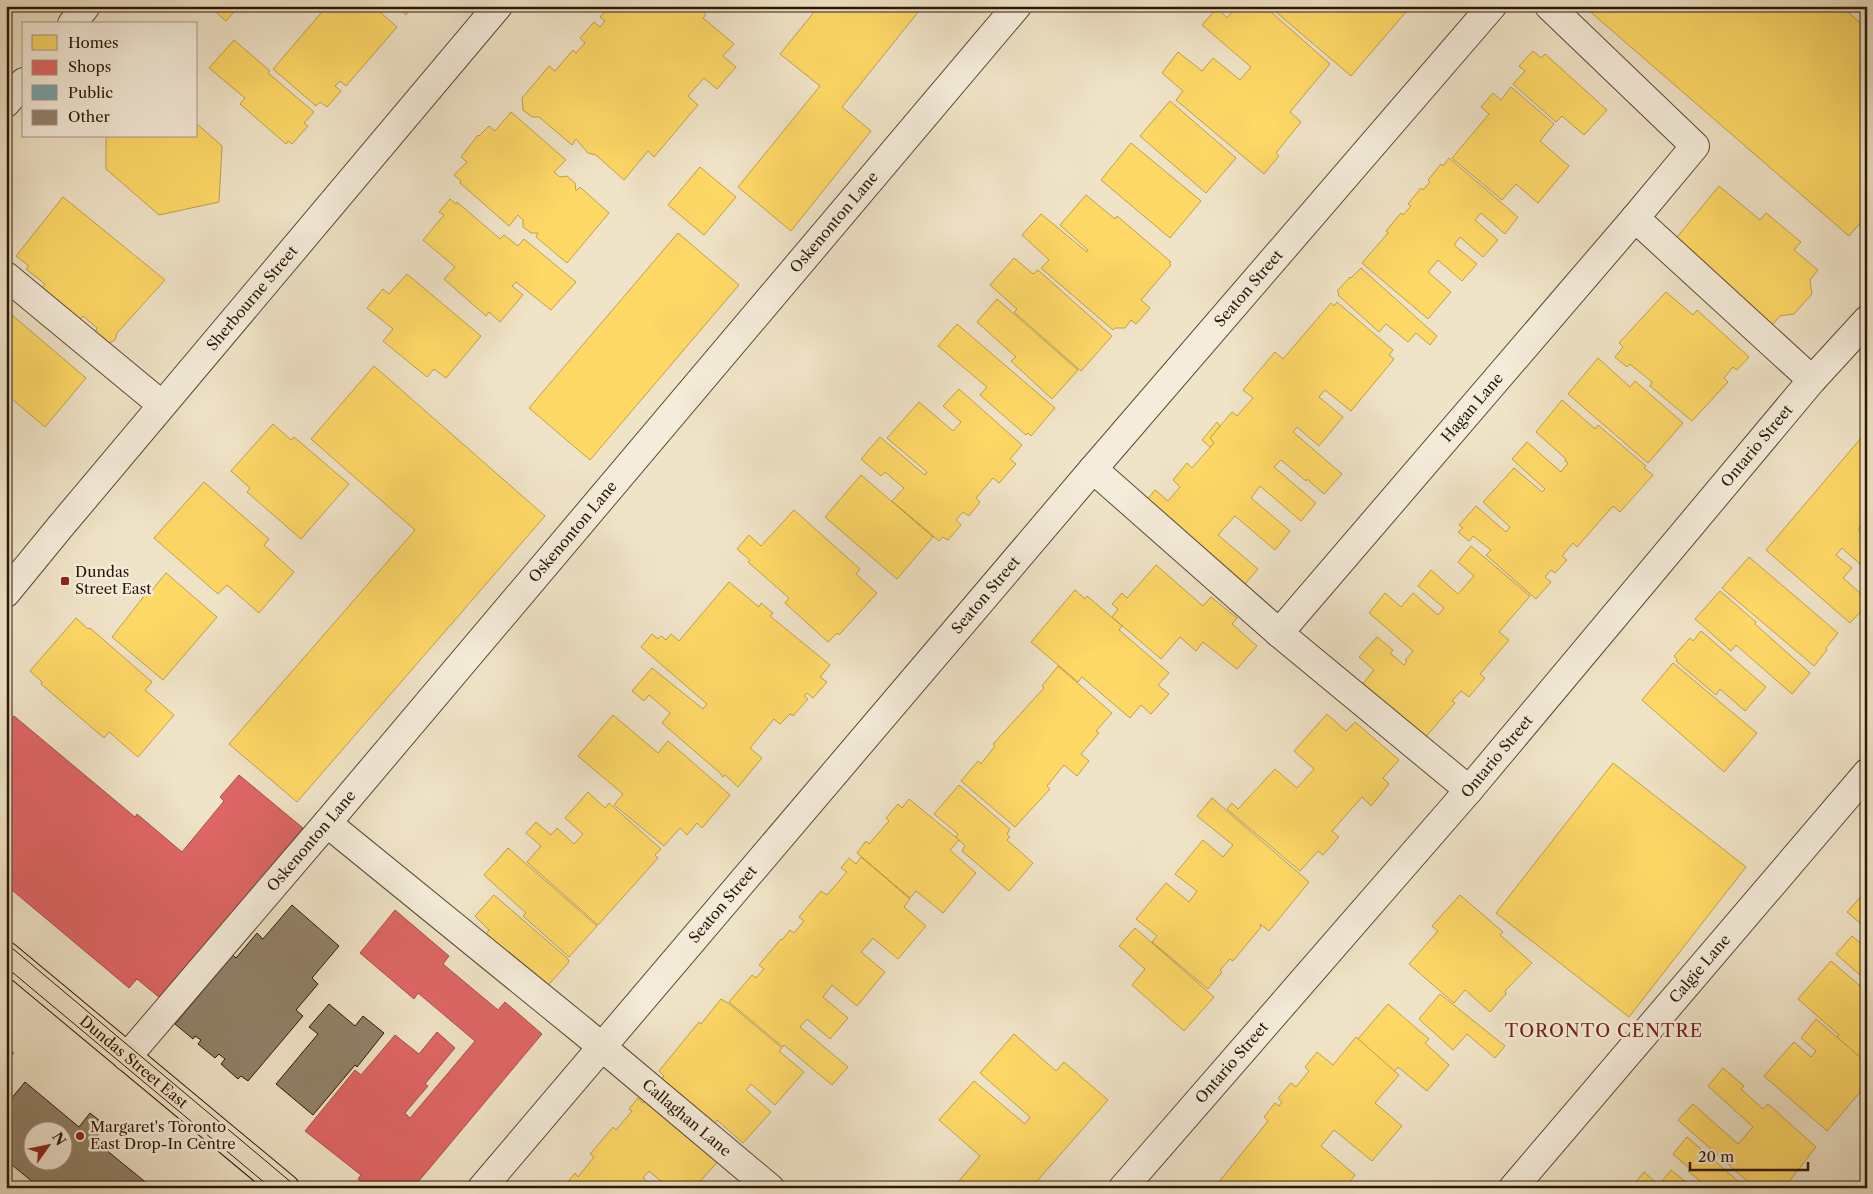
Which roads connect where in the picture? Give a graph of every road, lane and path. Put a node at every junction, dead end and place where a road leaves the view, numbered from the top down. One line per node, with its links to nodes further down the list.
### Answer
1 (86, 6): 6 (street)
2 (498, 6): 13 (street, Sherbourne Street)
3 (1017, 6): 19 (street, Oskenonton Lane)
4 (1492, 6): 14 (street, Seaton Street)
5 (1549, 6): 9 (street, Hagan Lane)
6 (74, 22)
7 (22, 84): 8 (street)
8 (6, 103)
9 (1635, 218): 12 (street); 16 (street, Hagan Lane)
10 (6, 276): 13 (street)
11 (1866, 321): 12 (street, Ontario Street)
12 (1812, 380): 18 (street, Ontario Street)
13 (162, 405): 15 (street, Sherbourne Street)
14 (1092, 469): 16 (street); 21 (street, Seaton Street)
15 (6, 593)
16 (1278, 633): 18 (street)
17 (1867, 774): 27 (street, Calgie Lane)
18 (1469, 790): 26 (street, Ontario Street)
19 (327, 823): 21 (street, Callaghan Lane); 22 (street, Oskenonton Lane)
20 (6, 956): 22 (main road, Dundas Street East)
21 (602, 1047): 24 (street, Seaton Street); 25 (street, Callaghan Lane)
22 (128, 1057): 23 (main road, Dundas Street East)
23 (284, 1188)
24 (482, 1188)
25 (770, 1188)
26 (1123, 1188)
27 (1513, 1188)

